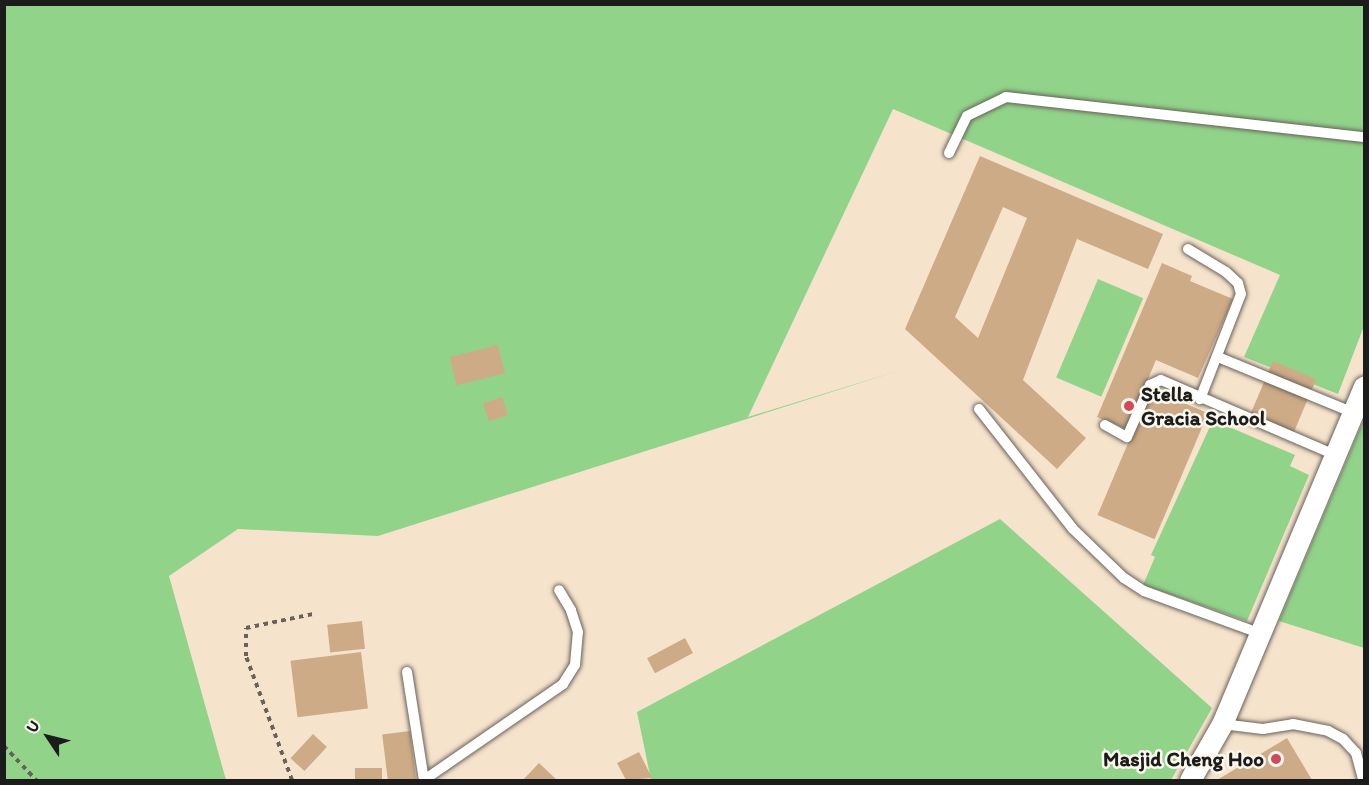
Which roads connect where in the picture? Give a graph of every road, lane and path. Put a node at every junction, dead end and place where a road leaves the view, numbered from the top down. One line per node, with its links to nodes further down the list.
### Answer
1 (1365, 137): 2 (lane)
2 (949, 153)
3 (1188, 249): 4 (lane)
4 (1218, 357): 6 (lane); 8 (lane)
5 (1365, 387): 8 (street)
6 (1200, 399): 9 (lane); 10 (lane)
7 (979, 409): 13 (lane)
8 (1354, 413): 10 (street)
9 (1105, 425)
10 (1335, 455): 13 (street)
11 (559, 590): 14 (lane)
12 (313, 614): 18 (path)
13 (1259, 633): 15 (street)
14 (407, 672)
15 (1222, 724): 19 (street); 20 (lane)
16 (4, 746): 17 (path)
17 (36, 780)
18 (292, 780)
19 (1190, 780)
20 (1363, 780)

